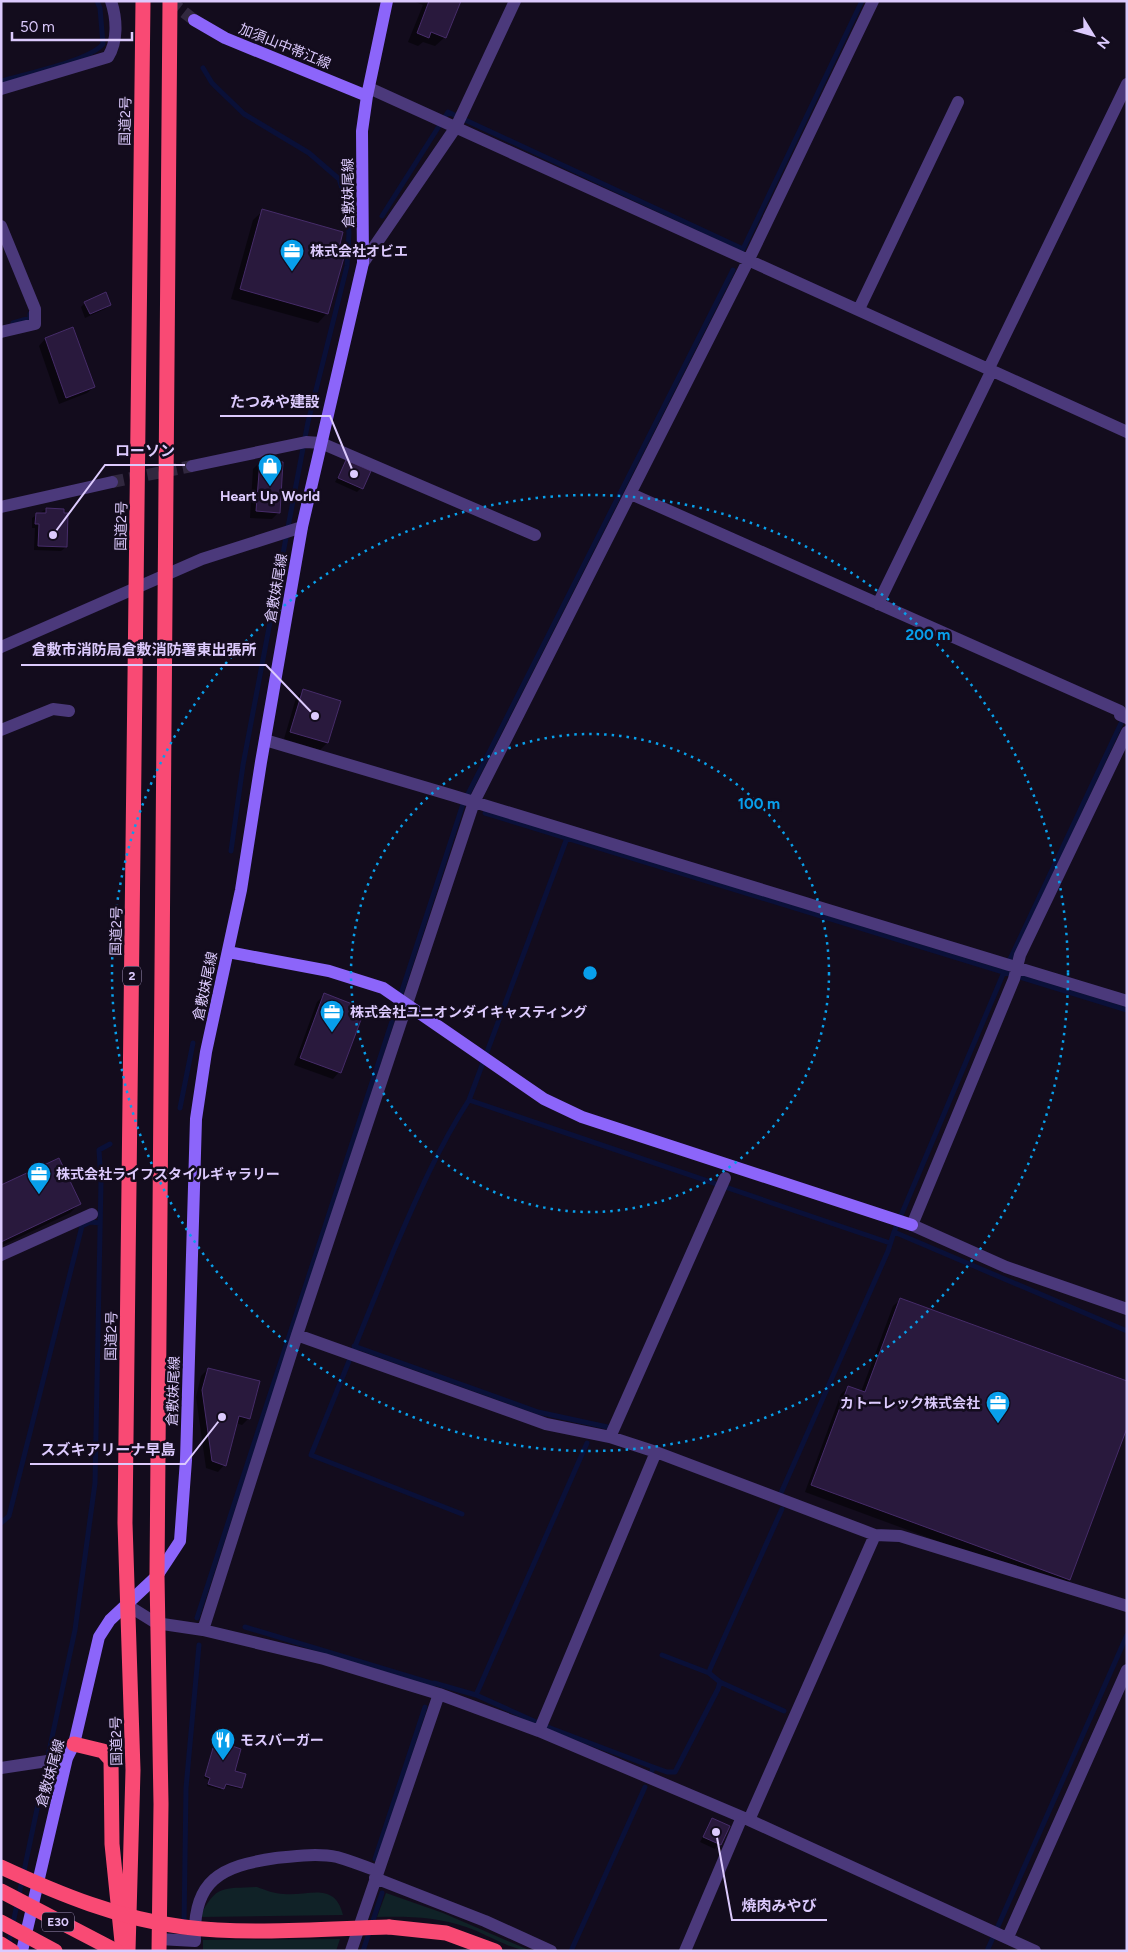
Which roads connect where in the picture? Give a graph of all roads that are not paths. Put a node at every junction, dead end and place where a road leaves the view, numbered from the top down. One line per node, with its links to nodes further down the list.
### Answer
1 (111, 1): 9 (street)
2 (143, 1): 28 (highway, 国道2号 / 2)
3 (170, 1): 27 (highway)
4 (387, 1): 10 (main road, 倉敷妹尾線)
5 (515, 1): 12 (street)
6 (873, 1): 14 (street)
7 (194, 20): 10 (main road, 加須山中帯江線)
8 (1127, 84): 18 (street)
9 (1, 89)
10 (368, 92): 12 (street); 15 (main road, 倉敷妹尾線)
11 (958, 102): 16 (street)
12 (453, 121): 14 (street); 15 (street)
13 (1, 226): 17 (street)
14 (749, 259): 16 (street); 23 (street)
15 (363, 263): 20 (main road, 倉敷妹尾線)
16 (859, 308): 18 (street)
17 (1, 332)
18 (990, 369): 19 (street); 29 (street)
19 (1127, 432)
20 (321, 443): 21 (street); 25 (main road, 倉敷妹尾線); 26 (street)
21 (192, 466)
22 (112, 482): 24 (street)
23 (631, 494): 29 (street); 36 (street)
24 (1, 507)
25 (299, 529): 27 (street); 35 (main road, 倉敷妹尾線)
26 (535, 535)
27 (166, 574): 28 (street); 50 (highway)
28 (137, 586): 30 (street); 51 (highway, 国道2号 / 2)
29 (878, 604): 32 (street)
30 (1, 647)
31 (69, 711): 33 (street)
32 (1124, 717)
33 (1, 730)
34 (1127, 732): 38 (street)
35 (265, 740): 36 (street); 37 (main road, 倉敷妹尾線)
36 (469, 800): 38 (street); 40 (street)
37 (228, 952): 40 (main road); 50 (main road, 倉敷妹尾線)
38 (1012, 970): 39 (street); 43 (street)
39 (1127, 1001)
40 (406, 1003): 43 (main road); 46 (street)
41 (724, 1183): 47 (street)
42 (92, 1214): 44 (street)
43 (912, 1226): 45 (street)
44 (1, 1255)
45 (1127, 1309)
46 (297, 1335): 47 (street); 54 (street)
47 (612, 1431): 48 (street)
48 (656, 1452): 49 (street); 57 (street)
49 (875, 1535): 52 (street); 60 (street)
50 (157, 1576): 51 (main road, 倉敷妹尾線); 53 (highway)
51 (127, 1605): 53 (street); 58 (main road, 倉敷妹尾線); 73 (highway, 国道2号 / 2)
52 (1127, 1606)
53 (156, 1623): 54 (street); 67 (highway)
54 (203, 1630): 56 (street)
55 (1127, 1670): 65 (street)
56 (439, 1694): 57 (street); 62 (street)
57 (541, 1727): 60 (street)
58 (70, 1751): 59 (street); 69 (main road, 倉敷妹尾線); 72 (highway)
59 (1, 1768)
60 (745, 1818): 65 (street); 77 (street)
61 (1, 1867): 75 (highway, bridge)
62 (376, 1874): 67 (street); 74 (street); 76 (street)
63 (1, 1891): 71 (highway, E30, bridge)
64 (1, 1922): 70 (highway, E30, bridge)
65 (1004, 1936): 78 (street)
66 (1, 1944): 68 (highway)
67 (159, 1945)
68 (12, 1951)
69 (22, 1951)
70 (55, 1951)
71 (116, 1951)
72 (124, 1951)
73 (128, 1951)
74 (351, 1951)
75 (495, 1951)
76 (551, 1951)
77 (685, 1951)
78 (1035, 1951)

